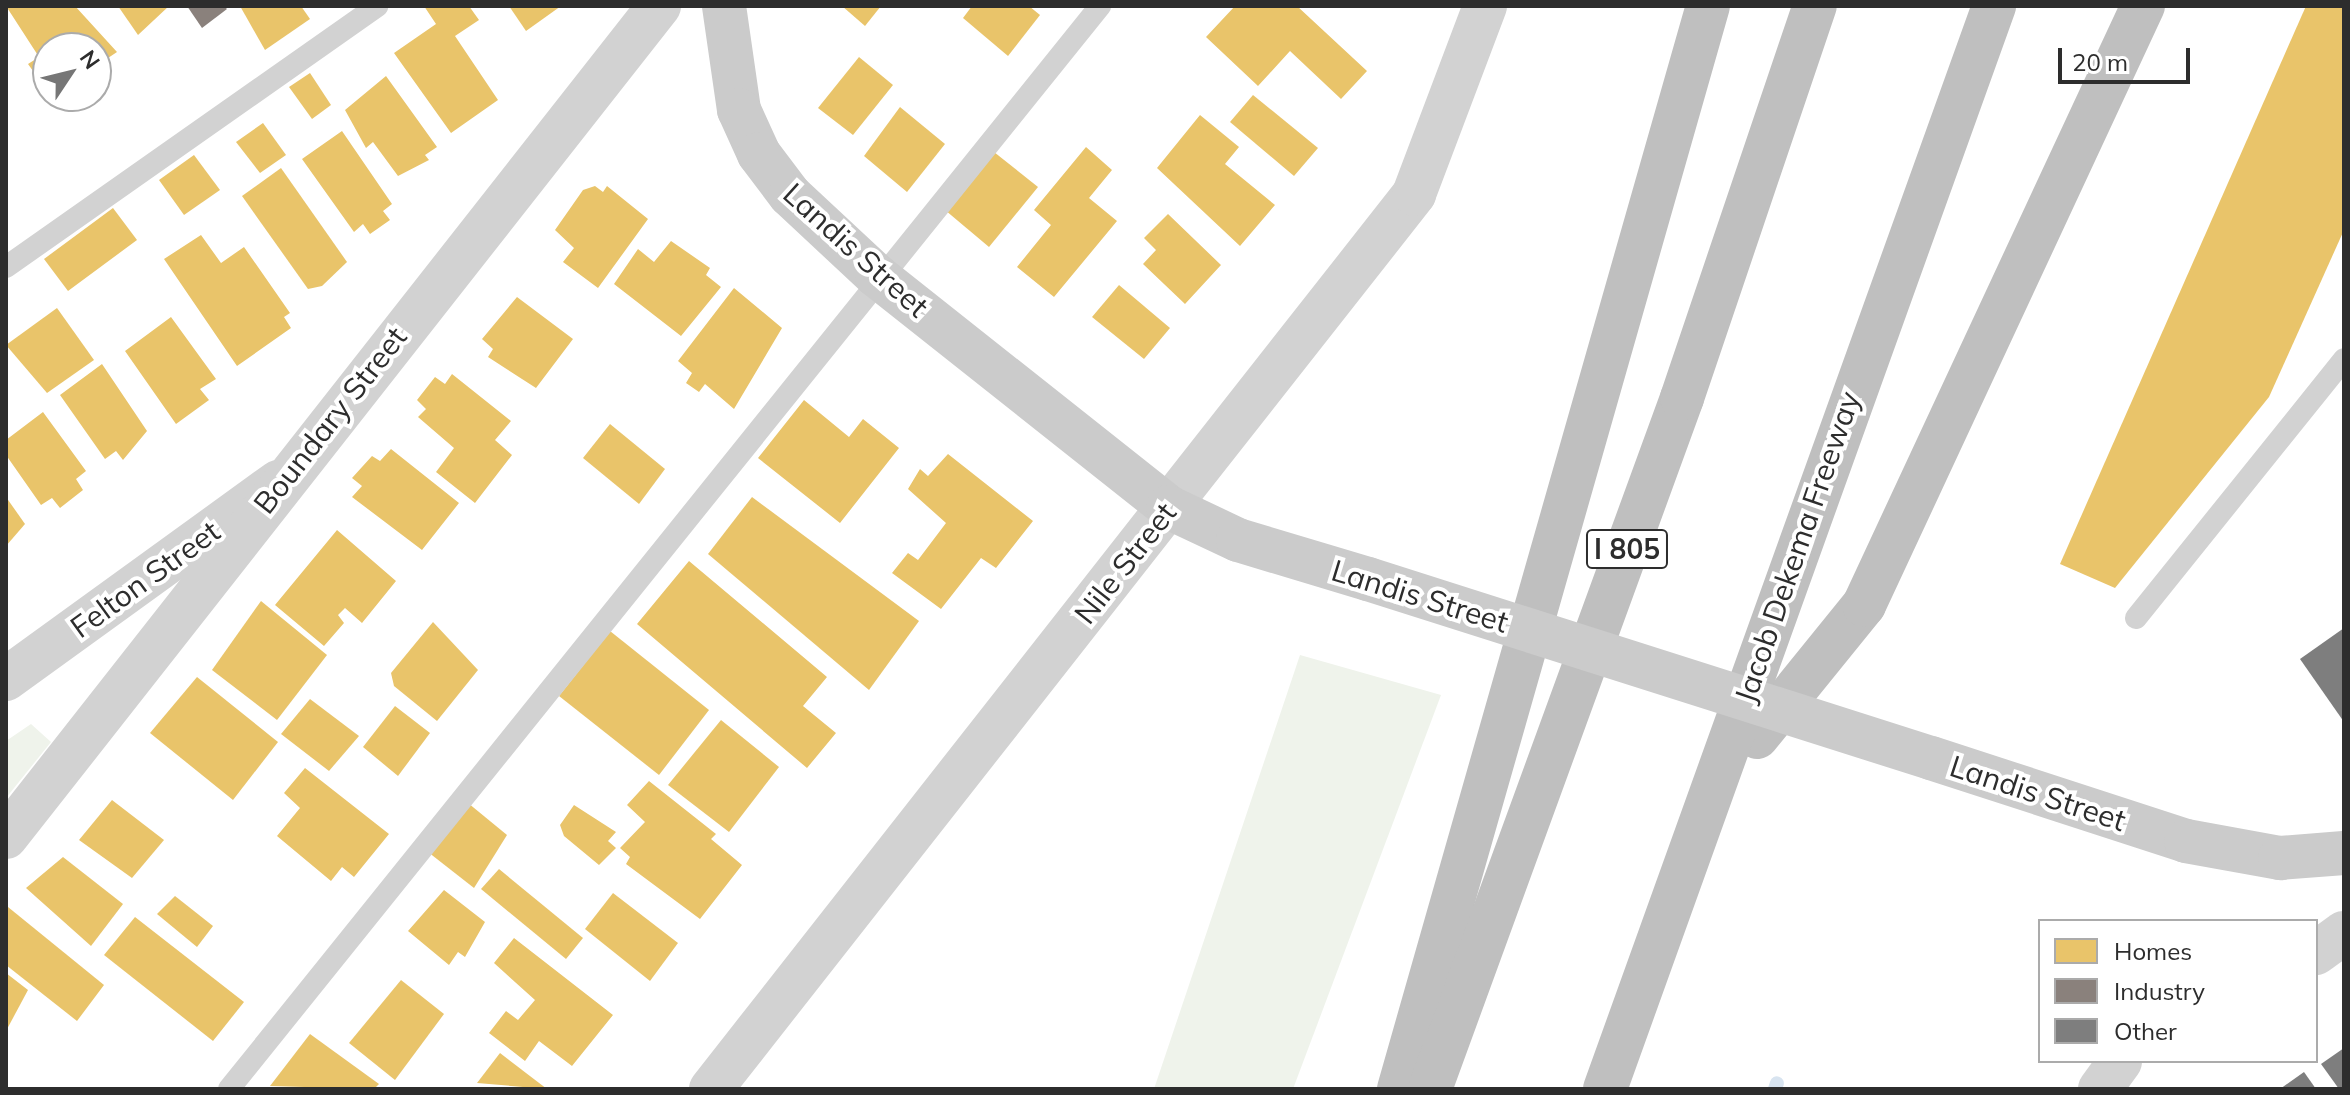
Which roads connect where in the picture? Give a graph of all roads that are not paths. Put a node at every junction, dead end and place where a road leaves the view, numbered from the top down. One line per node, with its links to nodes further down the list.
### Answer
1 (377, 6): 10 (lane)
2 (659, 6): 13 (street, Boundary Street)
3 (724, 6): 11 (main road, Landis Street)
4 (1100, 6): 11 (lane)
5 (1485, 6): 14 (street, Nile Street)
6 (1708, 6): 25 (highway)
7 (1815, 6): 26 (highway, I 805)
8 (1994, 6): 17 (highway, Jacob Dekema Freeway)
9 (2143, 6): 17 (highway)
10 (6, 267)
11 (877, 276): 14 (main road, Landis Street); 23 (lane)
12 (2344, 359): 15 (lane)
13 (283, 478): 16 (street, Felton Street); 18 (street, Boundary Street)
14 (1168, 507): 19 (main road, Landis Street, bridge); 24 (street, Nile Street)
15 (2136, 618)
16 (6, 679)
17 (1710, 795): 27 (highway, Jacob Dekema Freeway)
18 (6, 837)
19 (2344, 853)
20 (2344, 933): 21 (street)
21 (2318, 952)
22 (2119, 1063): 28 (street)
23 (229, 1089)
24 (711, 1089)
25 (1399, 1089)
26 (1430, 1089)
27 (1605, 1089)
28 (2100, 1089)

